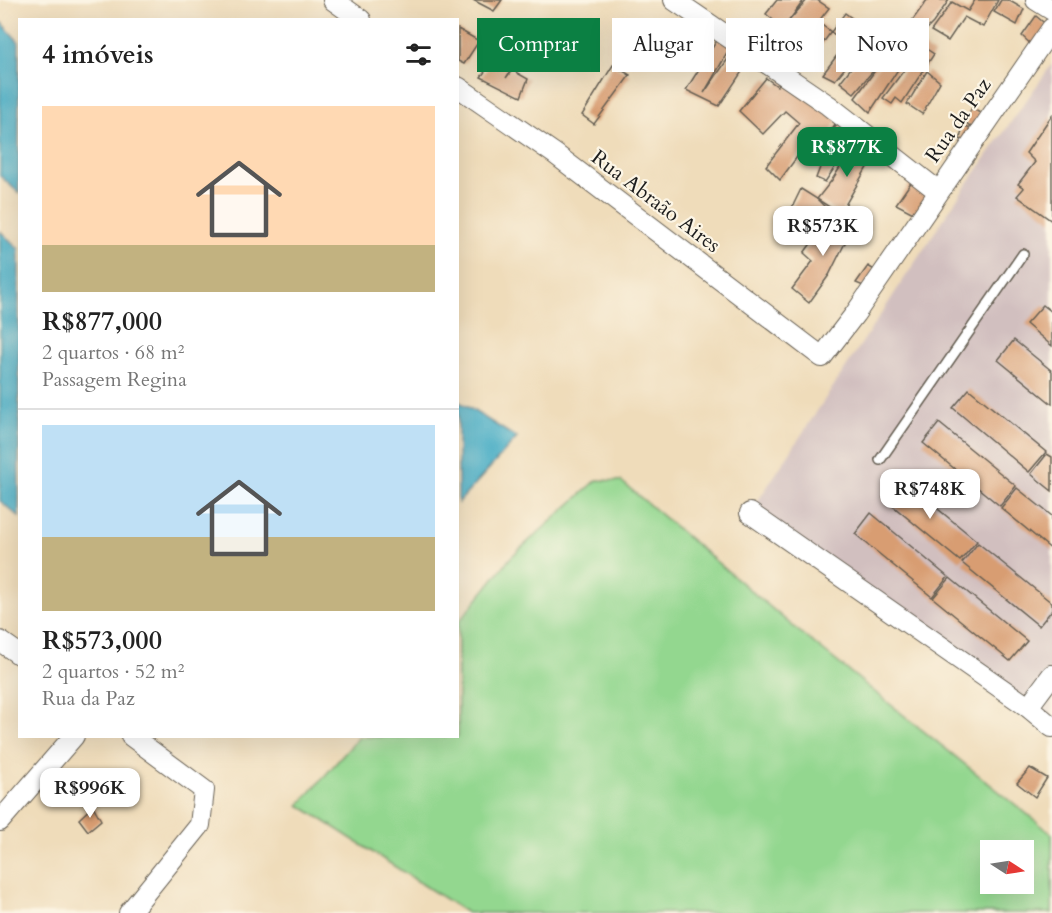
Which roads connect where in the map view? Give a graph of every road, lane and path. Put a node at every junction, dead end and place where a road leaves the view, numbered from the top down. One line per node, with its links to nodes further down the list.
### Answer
1 (333, 0): 5 (street)
2 (674, 0): 8 (street)
3 (1036, 0): 4 (street)
4 (1052, 10)
5 (358, 18)
6 (1052, 28): 8 (street, Rua da Paz)
7 (459, 88): 10 (street, Rua Abraão Aires)
8 (938, 191): 10 (street, Rua da Paz)
9 (1023, 254): 11 (lane)
10 (822, 357)
11 (880, 460)
12 (750, 513): 16 (street)
13 (0, 641): 14 (street)
14 (18, 654)
15 (1052, 675): 16 (street)
16 (1028, 707): 17 (street)
17 (1052, 728)
18 (72, 738): 20 (street)
19 (134, 738): 21 (street)
20 (0, 821)
21 (129, 913)

